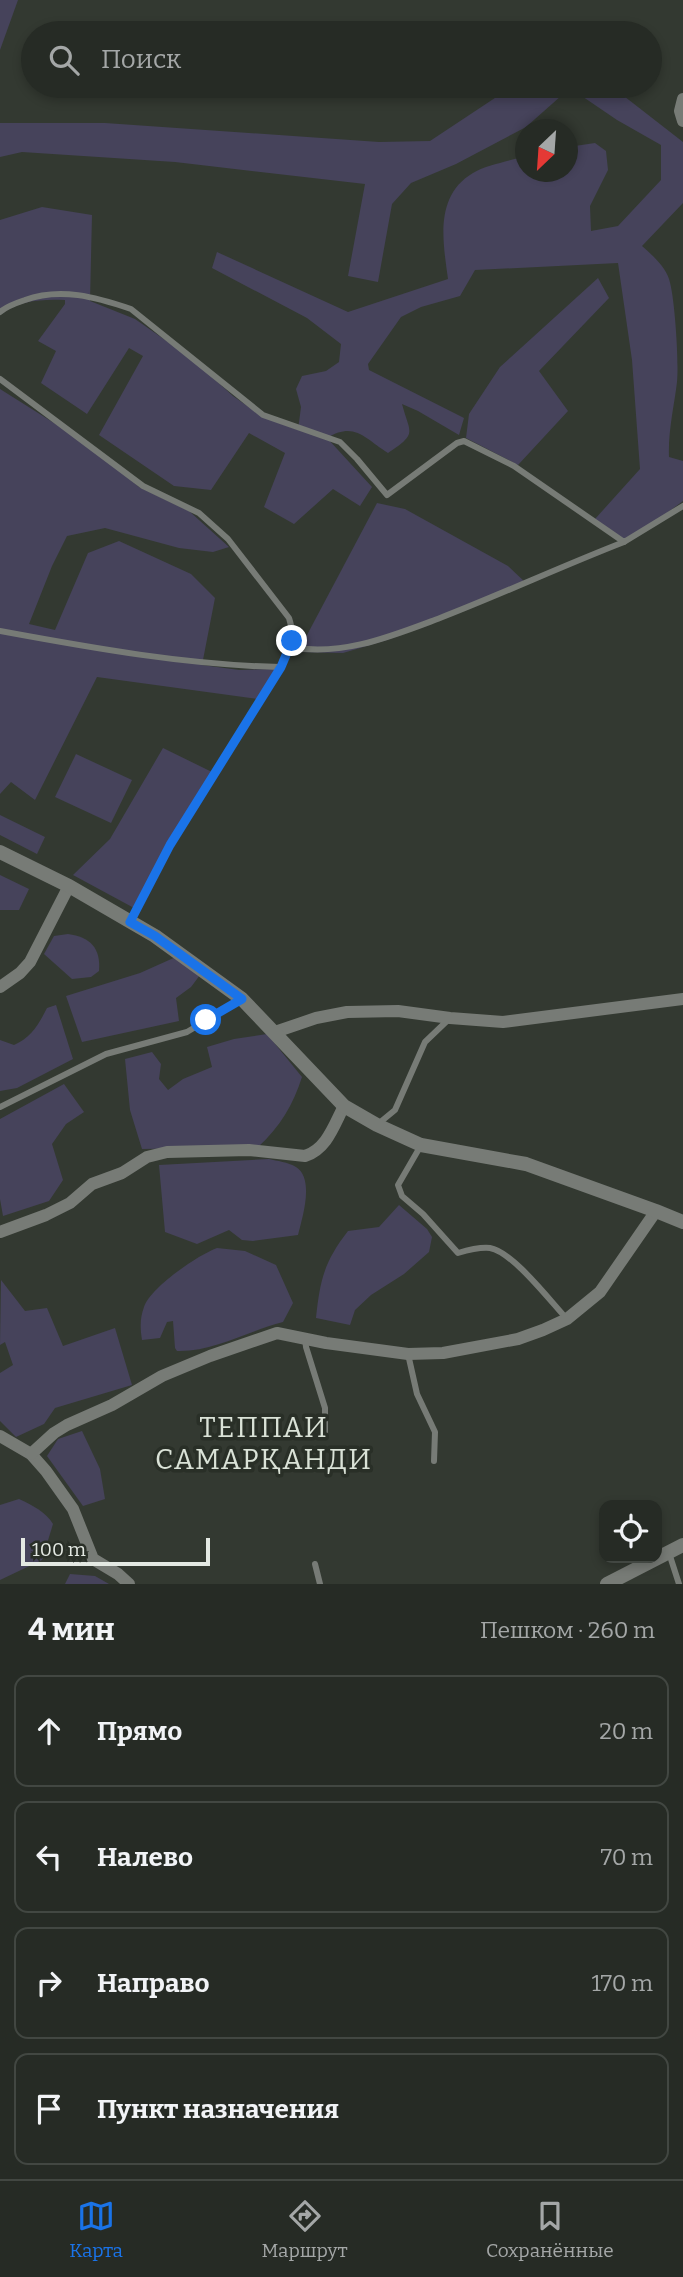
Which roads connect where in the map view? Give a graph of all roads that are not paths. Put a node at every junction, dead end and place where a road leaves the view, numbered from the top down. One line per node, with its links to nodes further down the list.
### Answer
1 (683, 99): 2 (street)
2 (683, 121)
3 (0, 312): 6 (lane)
4 (0, 379): 8 (lane)
5 (683, 506): 6 (lane)
6 (624, 542): 8 (lane)
7 (0, 631): 9 (lane)
8 (290, 647): 9 (lane)
9 (281, 667): 12 (lane)
10 (0, 852): 11 (street)
11 (69, 886): 12 (street); 13 (street)
12 (130, 922): 14 (street)
13 (0, 987)
14 (242, 999): 17 (street); 19 (lane)
15 (683, 999): 16 (street)
16 (450, 1018): 17 (street); 20 (lane)
17 (275, 1032): 18 (street)
18 (344, 1105): 20 (street); 24 (street)
19 (0, 1107)
20 (377, 1125): 21 (street)
21 (421, 1145): 22 (street); 25 (lane)
22 (656, 1211): 23 (street); 25 (street)
23 (683, 1223)
24 (0, 1232)
25 (567, 1319): 27 (street)
26 (306, 1339): 27 (street); 28 (lane); 30 (street)
27 (408, 1354): 31 (lane)
28 (325, 1432)
29 (0, 1436): 30 (street)
30 (31, 1454): 35 (street)
31 (434, 1461)
32 (683, 1545): 33 (street)
33 (669, 1553): 37 (street); 38 (lane)
34 (316, 1564): 36 (lane)
35 (129, 1584)
36 (320, 1584)
37 (607, 1584)
38 (679, 1584)

